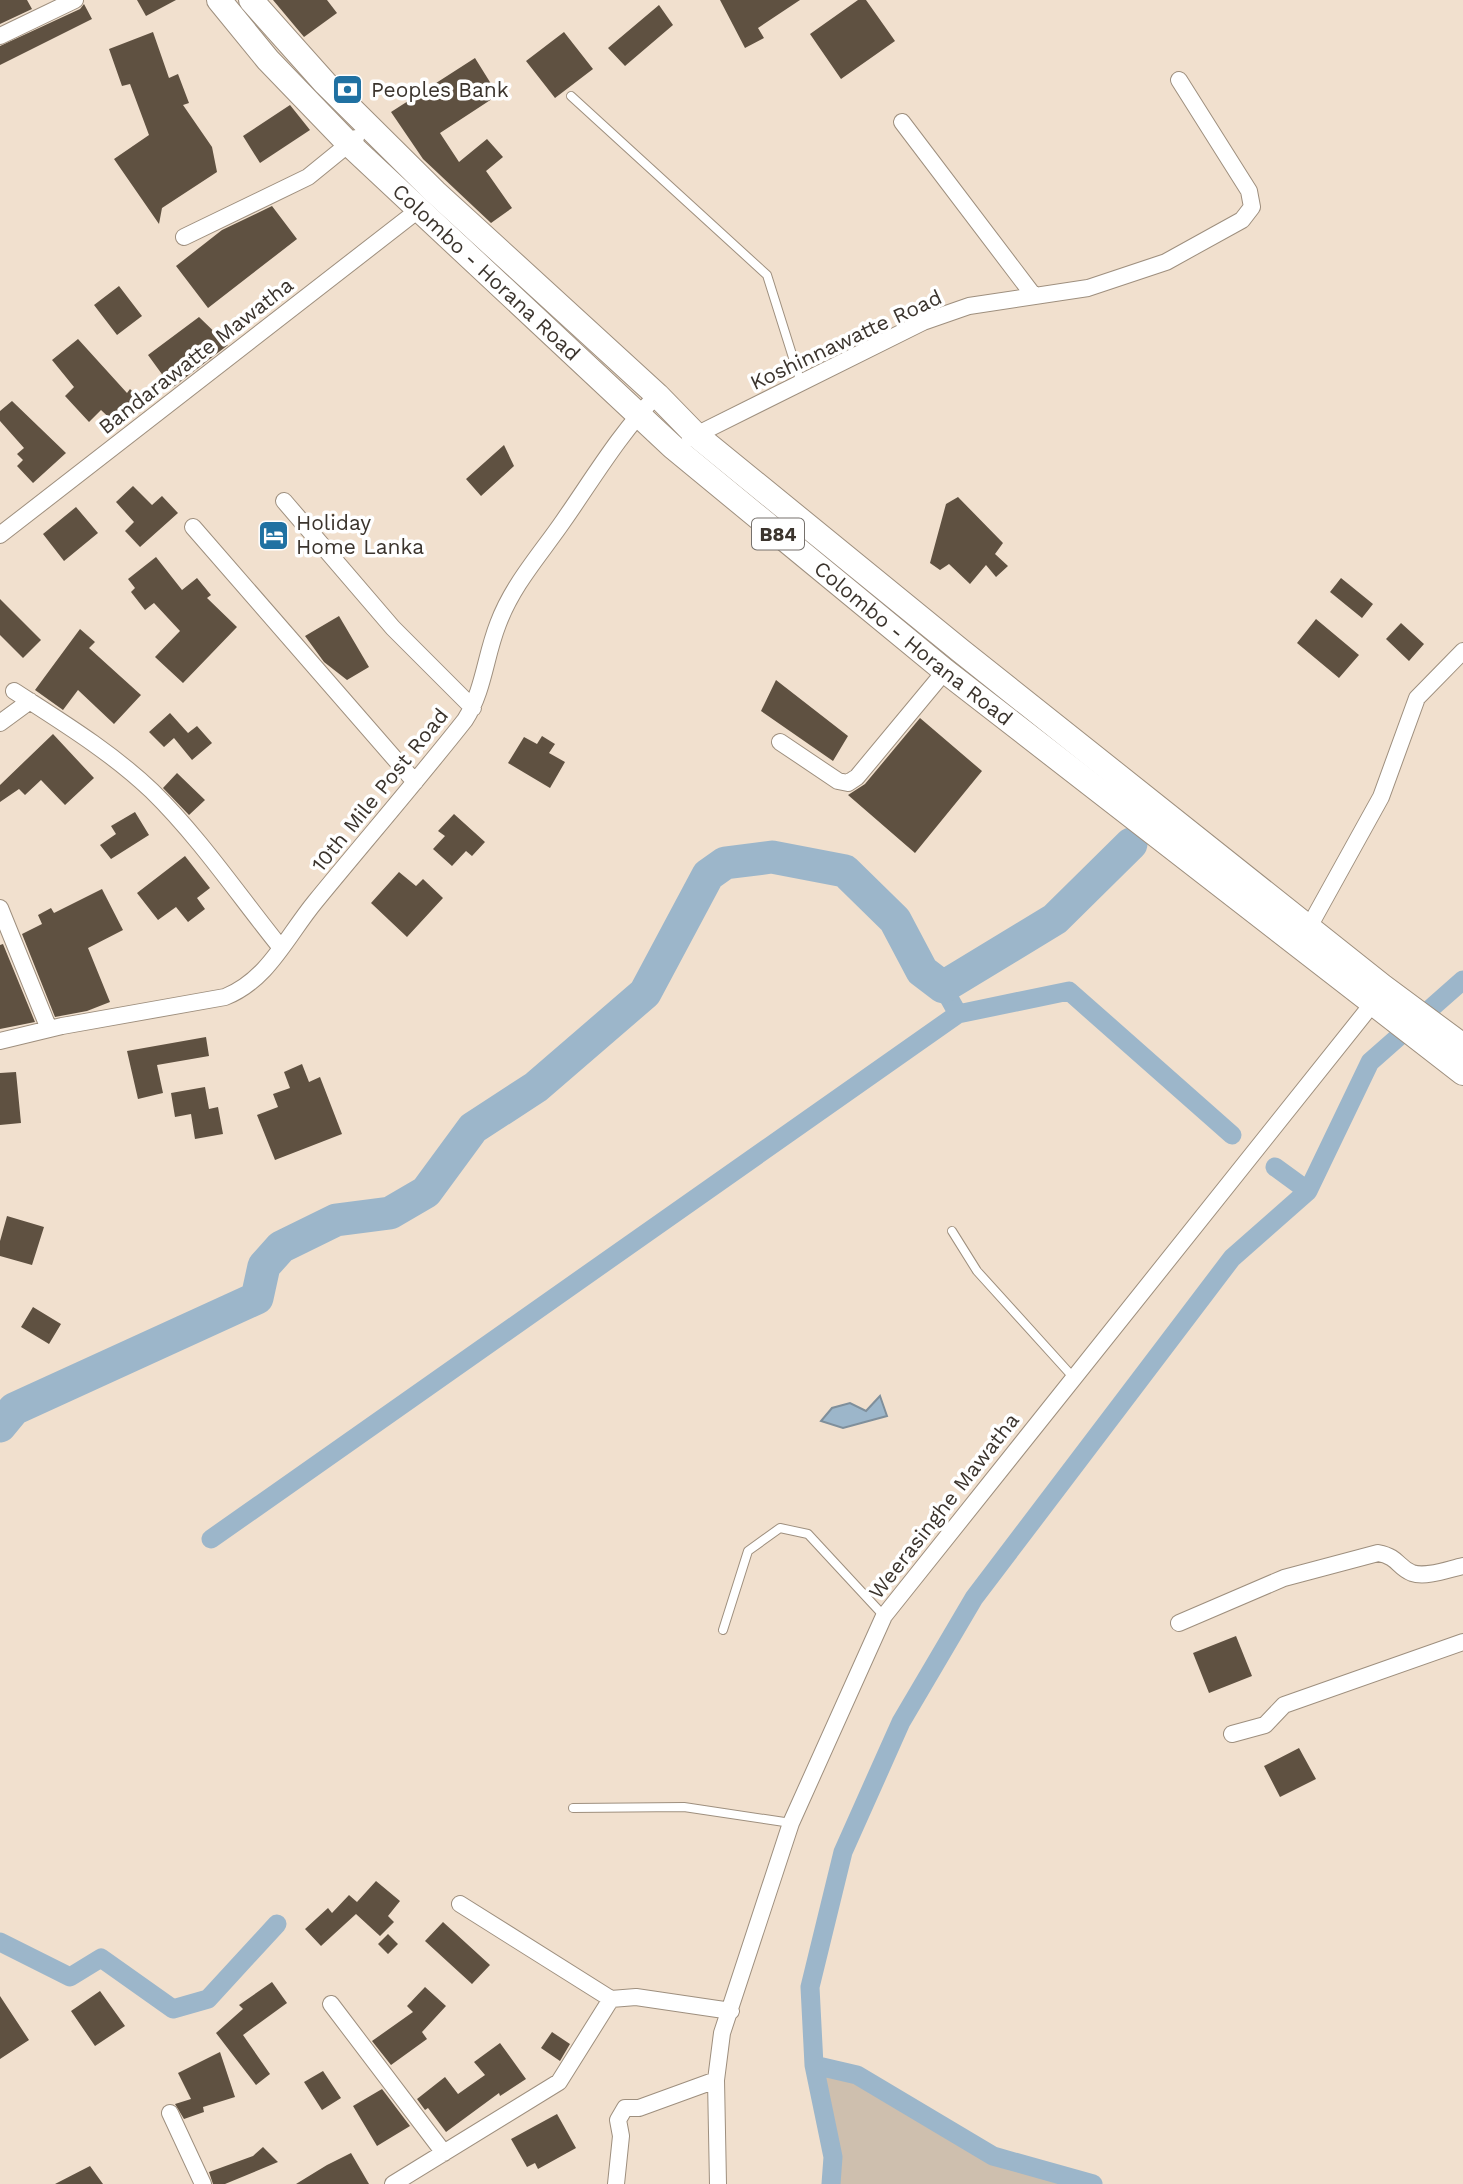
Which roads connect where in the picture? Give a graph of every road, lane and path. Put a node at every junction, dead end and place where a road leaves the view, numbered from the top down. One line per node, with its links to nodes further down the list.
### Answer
1 (75, 0): 4 (street)
2 (219, 0): 9 (main road, Colombo - Horana Road / B84)
3 (251, 0): 8 (main road, Colombo - Horana Road / B84)
4 (0, 36)
5 (1179, 80): 12 (street, Koshinnawatte Road)
6 (571, 96): 13 (lane)
7 (902, 122): 12 (street)
8 (368, 126): 9 (street); 14 (main road, Colombo - Horana Road / B84)
9 (349, 144): 10 (main road, Colombo - Horana Road / B84); 11 (street)
10 (417, 211): 15 (main road, Colombo - Horana Road / B84); 20 (street, Bandarawatte Mawatha)
11 (184, 237)
12 (1034, 296): 13 (street, Koshinnawatte Road)
13 (801, 383): 16 (street, Koshinnawatte Road)
14 (657, 395): 15 (street, 10th Mile Post Road); 16 (main road, Colombo - Horana Road / B84)
15 (639, 414): 17 (main road, Colombo - Horana Road / B84); 25 (street, 10th Mile Post Road)
16 (696, 435): 17 (street, Koshinnawatte Road); 30 (main road, Colombo - Horana Road / B84)
17 (673, 447): 22 (main road, Colombo - Horana Road / B84)
18 (284, 501): 25 (street)
19 (193, 527): 28 (street)
20 (0, 535)
21 (1463, 651): 30 (street)
22 (945, 671): 27 (street); 30 (main road, Colombo - Horana Road / B84)
23 (14, 691): 24 (street)
24 (30, 701): 26 (street); 31 (street)
25 (473, 708): 28 (street, 10th Mile Post Road)
26 (0, 723)
27 (780, 741)
28 (415, 782): 31 (street, 10th Mile Post Road)
29 (0, 908): 33 (street)
30 (1305, 935): 32 (main road, Colombo - Horana Road / B84)
31 (281, 948): 33 (street, 10th Mile Post Road)
32 (1385, 1000): 35 (main road, Colombo - Horana Road / B84); 36 (main road, Colombo - Horana Road / B84); 38 (street, Weerasinghe Mawatha)
33 (49, 1029): 34 (street, 10th Mile Post Road)
34 (0, 1041)
35 (1463, 1046)
36 (1463, 1073)
37 (952, 1231): 38 (lane)
38 (1073, 1377): 40 (street, Weerasinghe Mawatha)
39 (1463, 1566): 41 (street)
40 (884, 1616): 42 (lane); 46 (street, Weerasinghe Mawatha)
41 (1179, 1623)
42 (723, 1630)
43 (1463, 1642): 44 (street)
44 (1232, 1734)
45 (573, 1808): 46 (lane)
46 (791, 1823): 50 (street, Weerasinghe Mawatha)
47 (460, 1903): 48 (street)
48 (611, 1999): 50 (street); 53 (street)
49 (331, 2004): 53 (street)
50 (731, 2011): 51 (street, Weerasinghe Mawatha)
51 (716, 2080): 56 (street); 57 (street, Weerasinghe Mawatha)
52 (170, 2113): 54 (street)
53 (444, 2153): 55 (street)
54 (203, 2184)
55 (393, 2184)
56 (616, 2184)
57 (718, 2184)

